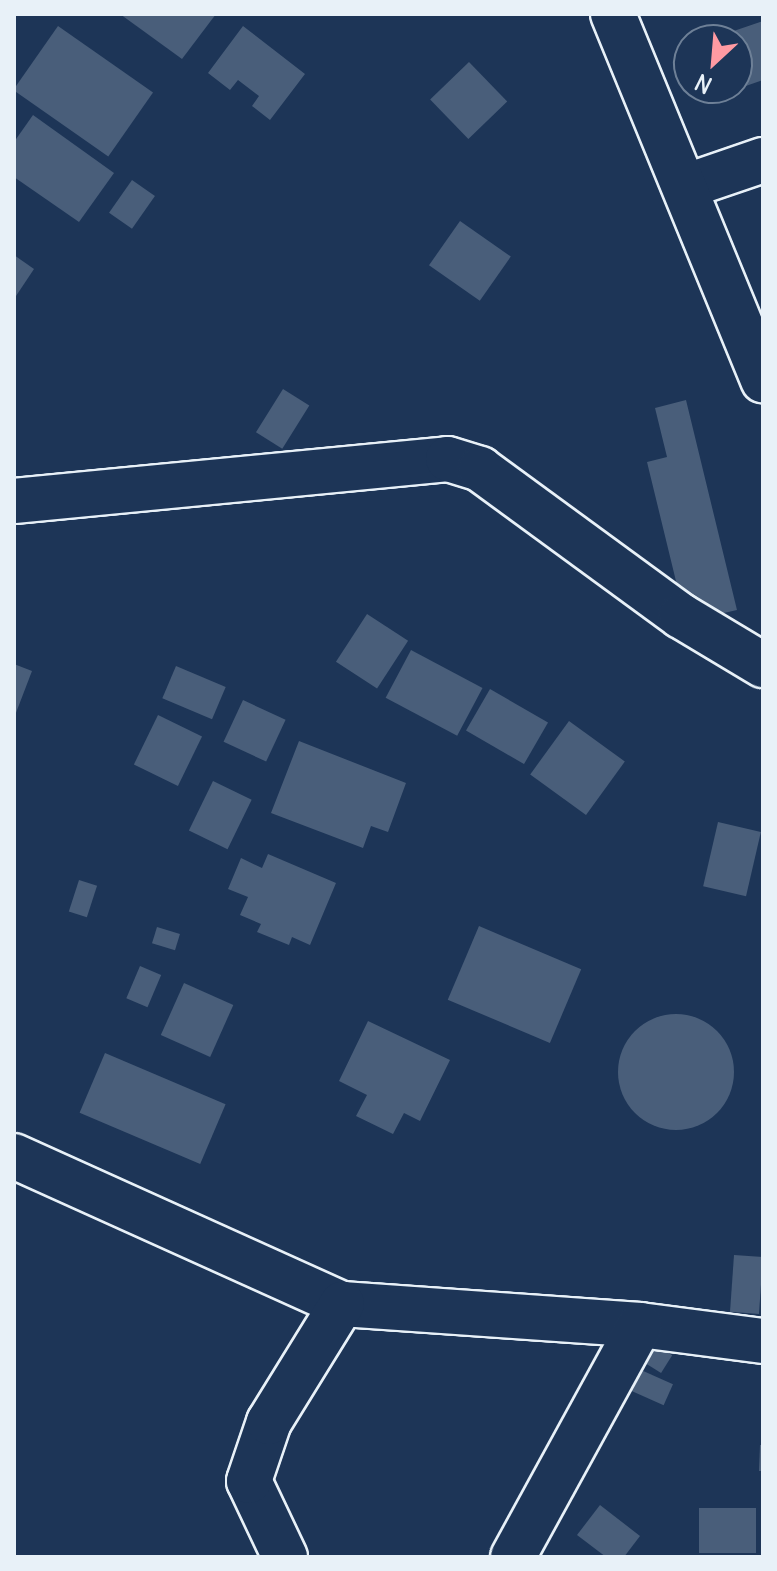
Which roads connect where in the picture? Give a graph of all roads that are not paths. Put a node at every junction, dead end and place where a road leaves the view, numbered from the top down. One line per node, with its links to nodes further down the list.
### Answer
1 (613, 14): 3 (main road)
2 (763, 160): 3 (main road)
3 (687, 186): 4 (main road)
4 (763, 380)
5 (14, 501): 6 (main road)
6 (763, 665)
7 (14, 1156): 8 (main road)
8 (342, 1304): 9 (main road); 11 (main road)
9 (640, 1325): 10 (main road); 12 (main road)
10 (763, 1341)
11 (285, 1557)
12 (513, 1557)

